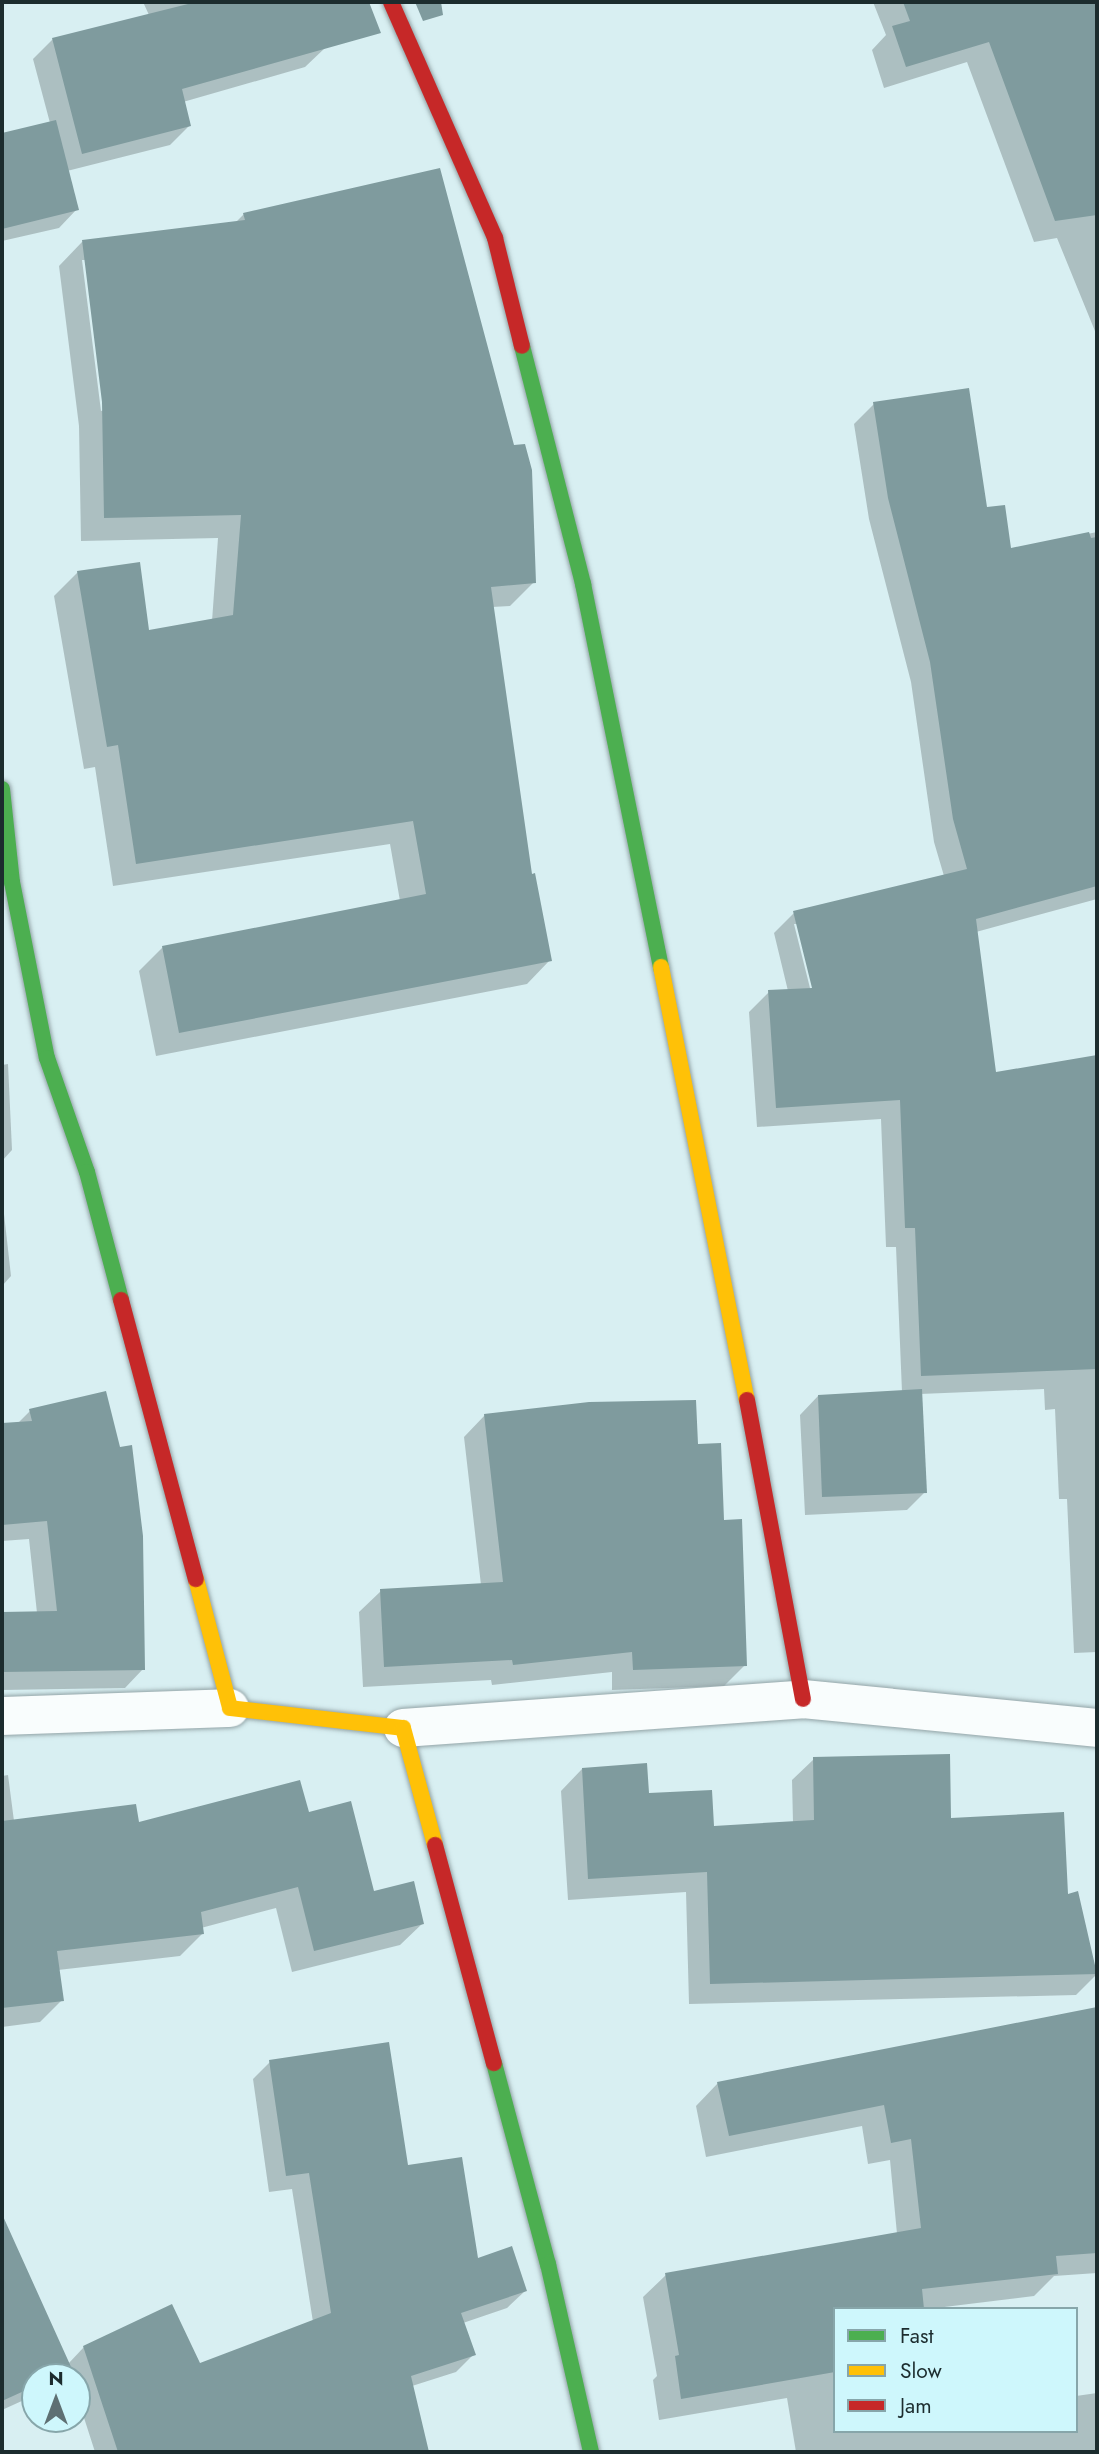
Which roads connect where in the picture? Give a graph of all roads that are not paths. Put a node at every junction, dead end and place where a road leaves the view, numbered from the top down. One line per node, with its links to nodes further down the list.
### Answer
1 (391, 2): 3 (street)
2 (2, 789): 4 (street)
3 (803, 1699): 6 (street); 7 (street)
4 (230, 1708): 5 (street); 6 (street)
5 (2, 1716)
6 (403, 1728): 8 (street)
7 (1097, 1728)
8 (591, 2452)

